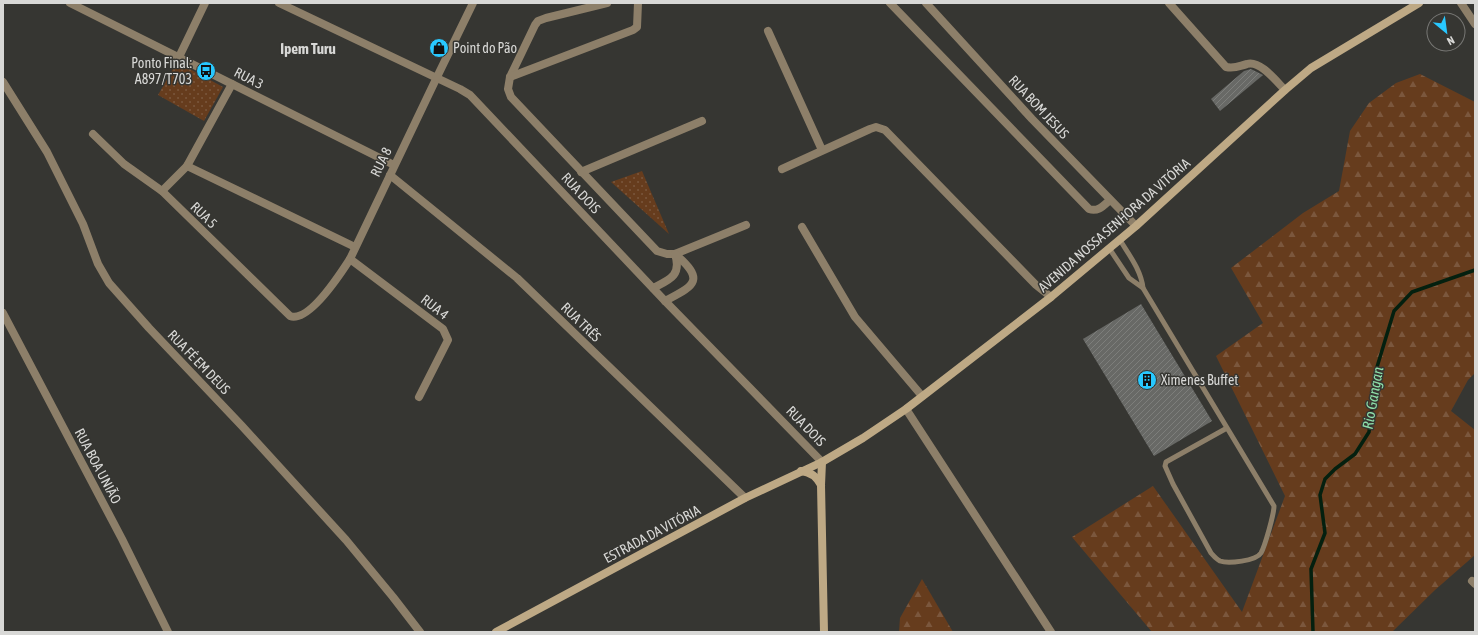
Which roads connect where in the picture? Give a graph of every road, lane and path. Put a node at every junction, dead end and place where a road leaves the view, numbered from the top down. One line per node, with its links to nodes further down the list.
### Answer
1 (70, 3): 14 (street, RUA 3)
2 (205, 3): 14 (street)
3 (279, 3): 16 (street, RUA DOIS)
4 (473, 3): 16 (street, RUA 8)
5 (607, 3): 15 (street)
6 (638, 3): 15 (street)
7 (890, 3): 29 (street)
8 (926, 3): 29 (street, RUA BOM JESUS)
9 (1169, 3): 19 (street)
10 (1419, 3): 19 (main road, AVENIDA NOSSA SENHORA DA VITÓRIA)
11 (1461, 3): 12 (street)
12 (1475, 24)
13 (768, 31): 22 (street)
14 (179, 58): 18 (street, RUA 3)
15 (510, 77): 26 (street)
16 (437, 78): 23 (street, RUA 8); 38 (street, RUA DOIS)
17 (3, 82): 53 (street, RUA FÉ EM DEUS)
18 (232, 84): 23 (street, RUA 3); 24 (street)
19 (1284, 90): 31 (main road, AVENIDA NOSSA SENHORA DA VITÓRIA)
20 (702, 121): 26 (street)
21 (93, 134): 28 (street, RUA 5)
22 (822, 150): 25 (street); 40 (street)
23 (394, 165): 27 (street, RUA 8)
24 (187, 166): 28 (street); 34 (street)
25 (782, 169)
26 (581, 172): 36 (street)
27 (390, 175): 34 (street, RUA 8); 51 (street, RUA TRÊS)
28 (162, 191): 43 (street, RUA 5)
29 (1110, 200): 31 (street, RUA BOM JESUS)
30 (746, 225): 36 (street)
31 (1136, 226): 33 (main road, AVENIDA NOSSA SENHORA DA VITÓRIA)
32 (802, 227): 45 (street)
33 (1120, 240): 35 (main road, AVENIDA NOSSA SENHORA DA VITÓRIA); 39 (lane)
34 (354, 247): 37 (street, RUA 8)
35 (1109, 248): 39 (lane); 40 (main road, AVENIDA NOSSA SENHORA DA VITÓRIA)
36 (676, 254): 38 (street); 41 (street)
37 (350, 259): 43 (street, RUA 8); 44 (street, RUA 4)
38 (652, 288): 41 (street, RUA DOIS)
39 (1143, 288): 47 (lane)
40 (1051, 297): 45 (main road, AVENIDA NOSSA SENHORA DA VITÓRIA)
41 (665, 301): 48 (street, RUA DOIS)
42 (3, 313): 52 (street, RUA BOA UNIÃO)
43 (295, 318)
44 (419, 396)
45 (922, 396): 46 (main road, AVENIDA NOSSA SENHORA DA VITÓRIA)
46 (906, 409): 48 (main road, AVENIDA NOSSA SENHORA DA VITÓRIA); 56 (street)
47 (1227, 428): 47 (lane)
48 (822, 462): 49 (main road, ESTRADA DA VITÓRIA); 50 (main road)
49 (801, 471): 50 (main road); 51 (main road, ESTRADA DA VITÓRIA)
50 (821, 485): 55 (main road)
51 (746, 498): 54 (main road, ESTRADA DA VITÓRIA)
52 (168, 632)
53 (420, 632)
54 (496, 632)
55 (824, 632)
56 (1051, 632)

